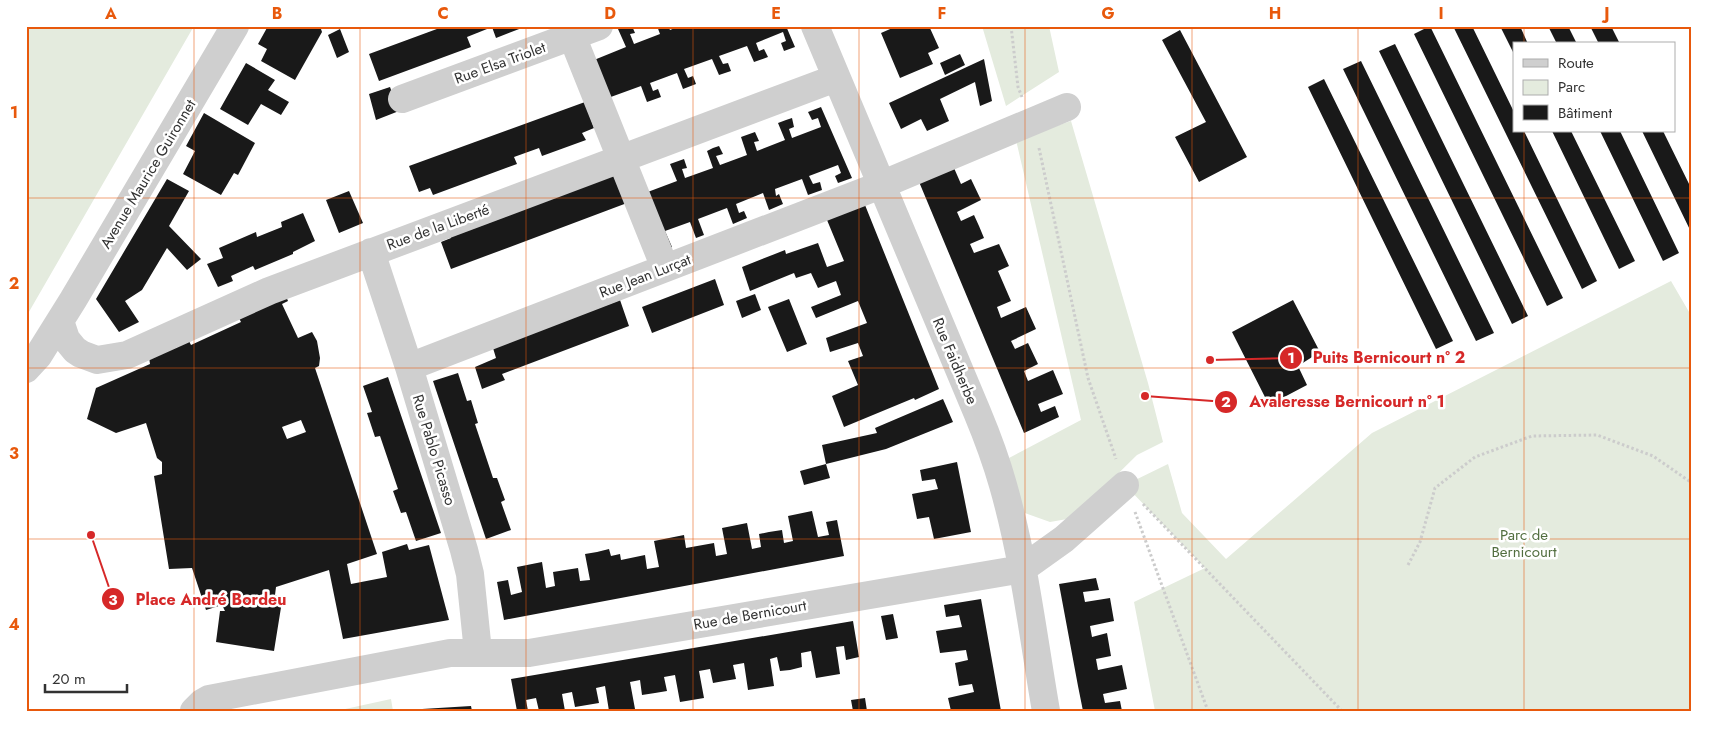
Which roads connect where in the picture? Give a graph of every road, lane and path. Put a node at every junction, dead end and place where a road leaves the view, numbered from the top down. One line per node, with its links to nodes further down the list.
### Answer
1 (235, 26): 14 (street, Avenue Maurice Guironnet)
2 (598, 26): 5 (street, Rue Elsa Triolet)
3 (815, 26): 6 (street, Rue Faidherbe)
4 (1011, 26): 9 (path)
5 (572, 36): 7 (street, Rue Elsa Triolet); 10 (street)
6 (836, 78): 10 (street, Rue de la Liberté); 11 (street, Rue Faidherbe)
7 (402, 99)
8 (1067, 107): 9 (street, Rue Jean Lurçat)
9 (1032, 120): 11 (street, Rue Jean Lurçat); 18 (path)
10 (621, 159): 12 (street, Rue de la Liberté); 13 (street)
11 (881, 185): 13 (street, Rue Jean Lurçat); 20 (street, Rue Faidherbe)
12 (371, 252): 14 (street, Rue de la Liberté); 15 (street, Rue Pablo Picasso)
13 (665, 268): 15 (street, Rue Jean Lurçat)
14 (60, 321): 16 (street, Avenue Maurice Guironnet)
15 (409, 367): 21 (street, Rue Pablo Picasso)
16 (26, 369)
17 (1692, 482): 19 (path)
18 (1125, 485): 20 (street); 24 (path); 25 (path)
19 (1408, 565)
20 (1022, 568): 21 (street, Rue de Bernicourt); 23 (street, Rue Faidherbe)
21 (478, 652): 22 (street, Rue de Bernicourt)
22 (194, 711)
23 (1046, 711)
24 (1208, 711)
25 (1342, 711)

